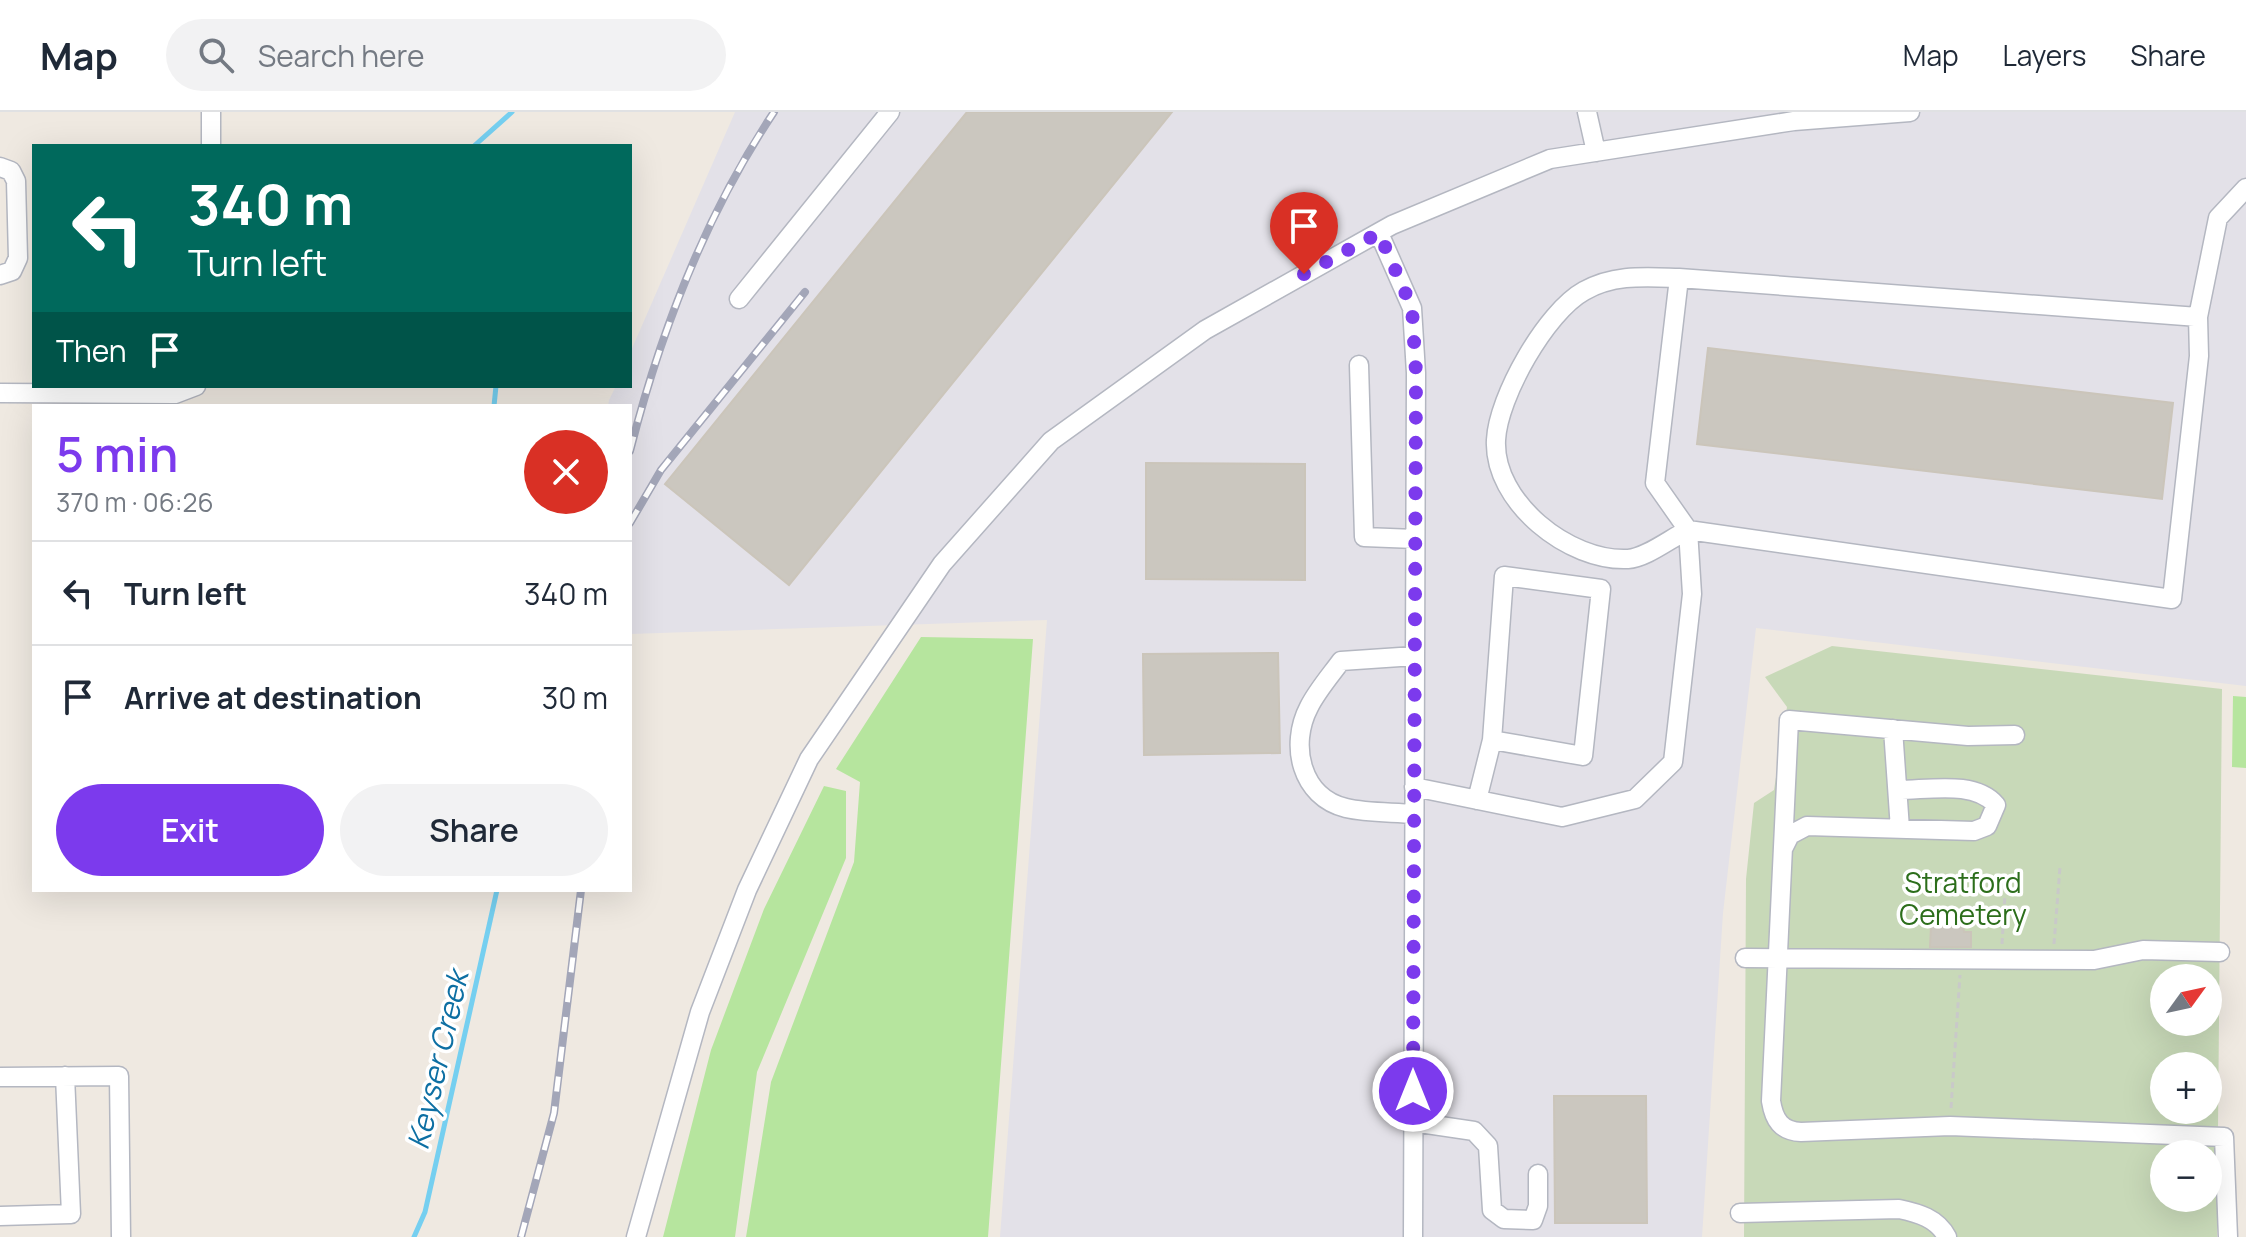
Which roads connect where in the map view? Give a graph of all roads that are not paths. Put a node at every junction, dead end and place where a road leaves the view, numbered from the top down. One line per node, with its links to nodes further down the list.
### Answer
1 (211, 112): 5 (street)
2 (890, 112): 12 (street)
3 (1587, 112): 6 (street)
4 (1910, 112): 6 (street)
5 (211, 144)
6 (1596, 152): 9 (street)
7 (0, 167): 10 (street)
8 (2246, 188): 13 (street)
9 (1379, 233): 18 (street); 39 (street)
10 (0, 275)
11 (1679, 278): 13 (street); 17 (street); 17 (street)
12 (739, 299)
13 (2198, 317): 17 (street)
14 (1359, 365): 18 (street)
15 (191, 388): 16 (street)
16 (0, 393)
17 (1688, 530): 25 (street)
18 (1415, 539): 19 (street)
19 (1415, 656): 23 (street); 26 (street)
20 (1893, 729): 21 (street); 24 (street); 28 (street)
21 (2015, 735)
22 (1492, 740): 22 (street); 25 (street)
23 (1414, 787): 25 (street); 26 (street)
24 (1898, 790): 27 (street); 27 (street)
25 (1477, 800)
26 (1414, 814): 34 (street)
27 (1900, 829): 28 (street)
28 (1783, 849): 31 (street)
29 (2220, 952): 31 (street)
30 (1745, 958): 31 (street)
31 (1778, 960): 42 (street)
32 (65, 1076): 33 (street); 37 (street); 38 (street)
33 (0, 1077)
34 (1413, 1122): 35 (street); 40 (street)
35 (1538, 1174)
36 (1740, 1213): 41 (street)
37 (0, 1216)
38 (121, 1237)
39 (636, 1237)
40 (1413, 1237)
41 (1947, 1237)
42 (2228, 1237)

